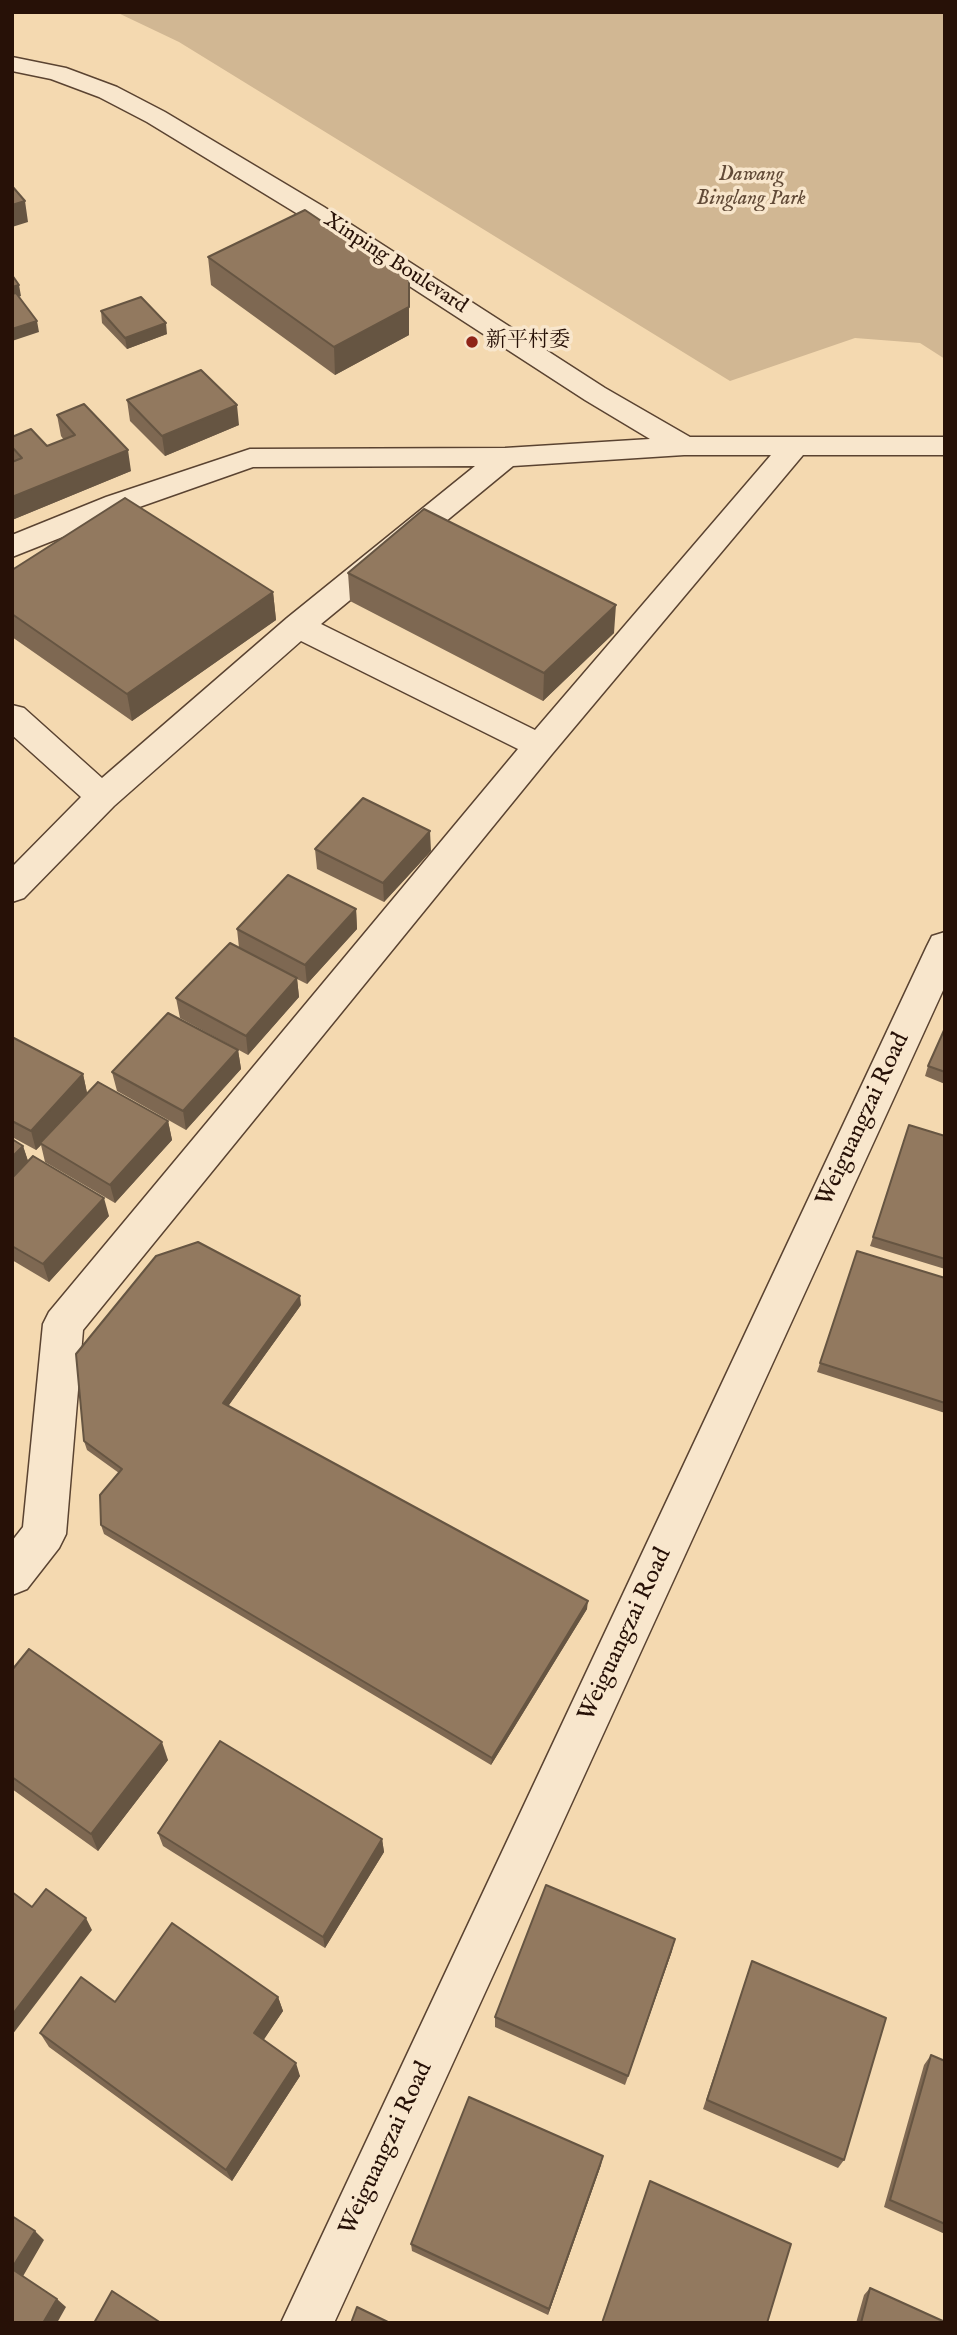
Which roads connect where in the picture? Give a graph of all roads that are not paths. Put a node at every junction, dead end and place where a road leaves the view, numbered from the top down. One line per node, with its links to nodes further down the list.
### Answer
1 (12, 64): 3 (street, Xinping Boulevard)
2 (796, 445): 3 (street); 4 (street); 9 (street)
3 (684, 446): 5 (street)
4 (945, 446)
5 (505, 457): 6 (street); 7 (street)
6 (12, 547)
7 (298, 626): 9 (street); 10 (street)
8 (12, 716): 10 (street)
9 (540, 746): 13 (street)
10 (102, 797): 11 (street)
11 (12, 889)
12 (945, 946): 14 (street, Weiguangzai Road)
13 (12, 1575)
14 (306, 2323)

